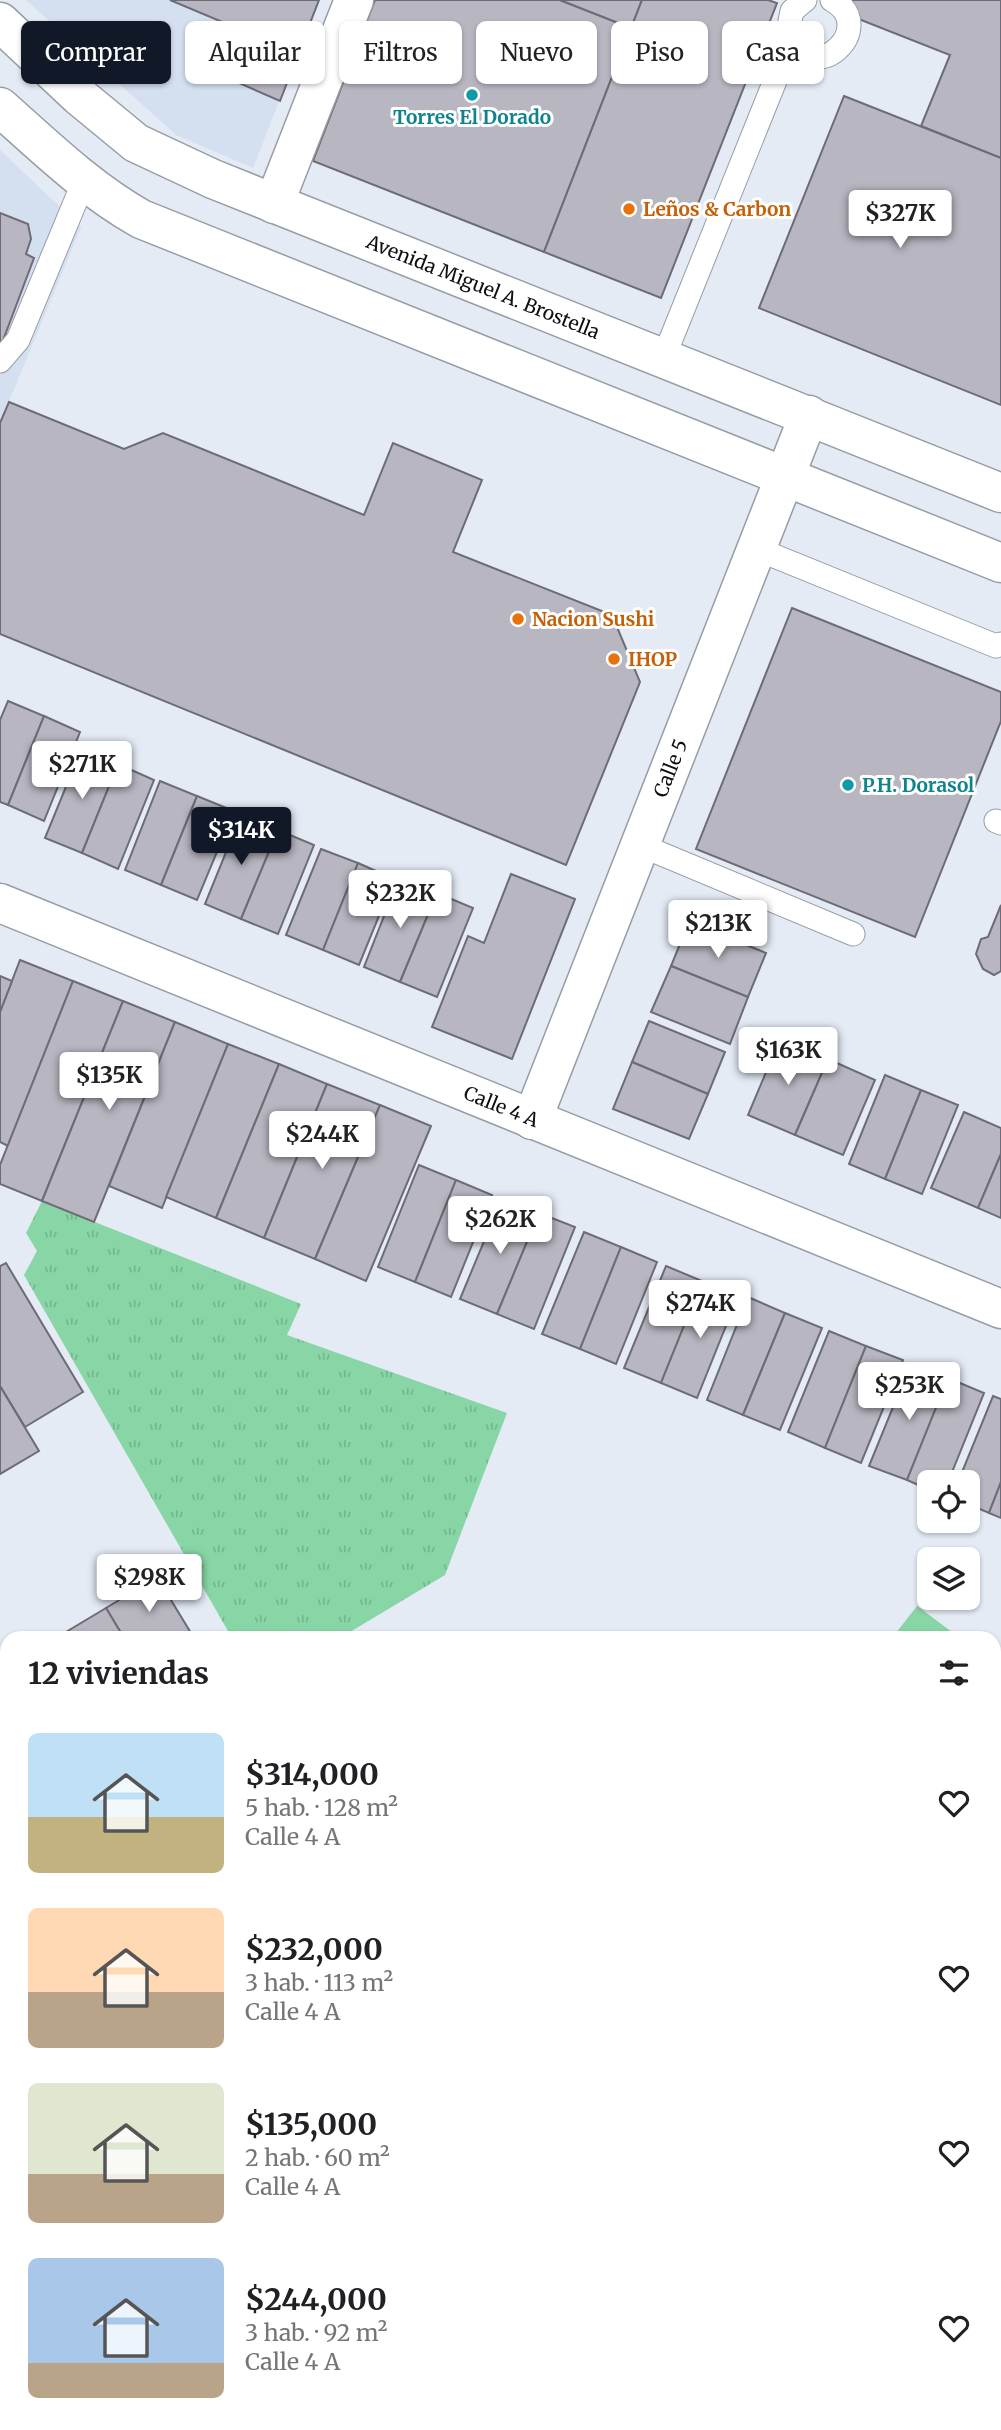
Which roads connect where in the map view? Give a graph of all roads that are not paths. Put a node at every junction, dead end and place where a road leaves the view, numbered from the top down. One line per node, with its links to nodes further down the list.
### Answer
1 (354, 0): 10 (main road)
2 (804, 0): 4 (lane)
3 (832, 0): 6 (lane)
4 (788, 21)
5 (0, 22): 10 (main road, Avenida Miguel A. Brostella)
6 (824, 55)
7 (774, 84): 11 (lane)
8 (0, 107): 9 (main road)
9 (83, 181): 12 (lane); 14 (main road)
10 (274, 204): 11 (main road, Avenida Miguel A. Brostella)
11 (663, 359): 13 (main road, Avenida Miguel A. Brostella)
12 (0, 361)
13 (809, 415): 14 (main road, Calle 5); 15 (main road, Avenida Miguel A. Brostella)
14 (785, 478): 16 (main road, Calle 5); 17 (main road)
15 (1001, 494)
16 (757, 549): 18 (lane); 19 (main road, Calle 5)
17 (1001, 563)
18 (999, 641)
19 (640, 845): 21 (lane); 22 (main road, Calle 5)
20 (0, 903): 22 (main road, Calle 4 A)
21 (853, 934)
22 (532, 1120): 23 (main road, Calle 4 A)
23 (1001, 1309)

